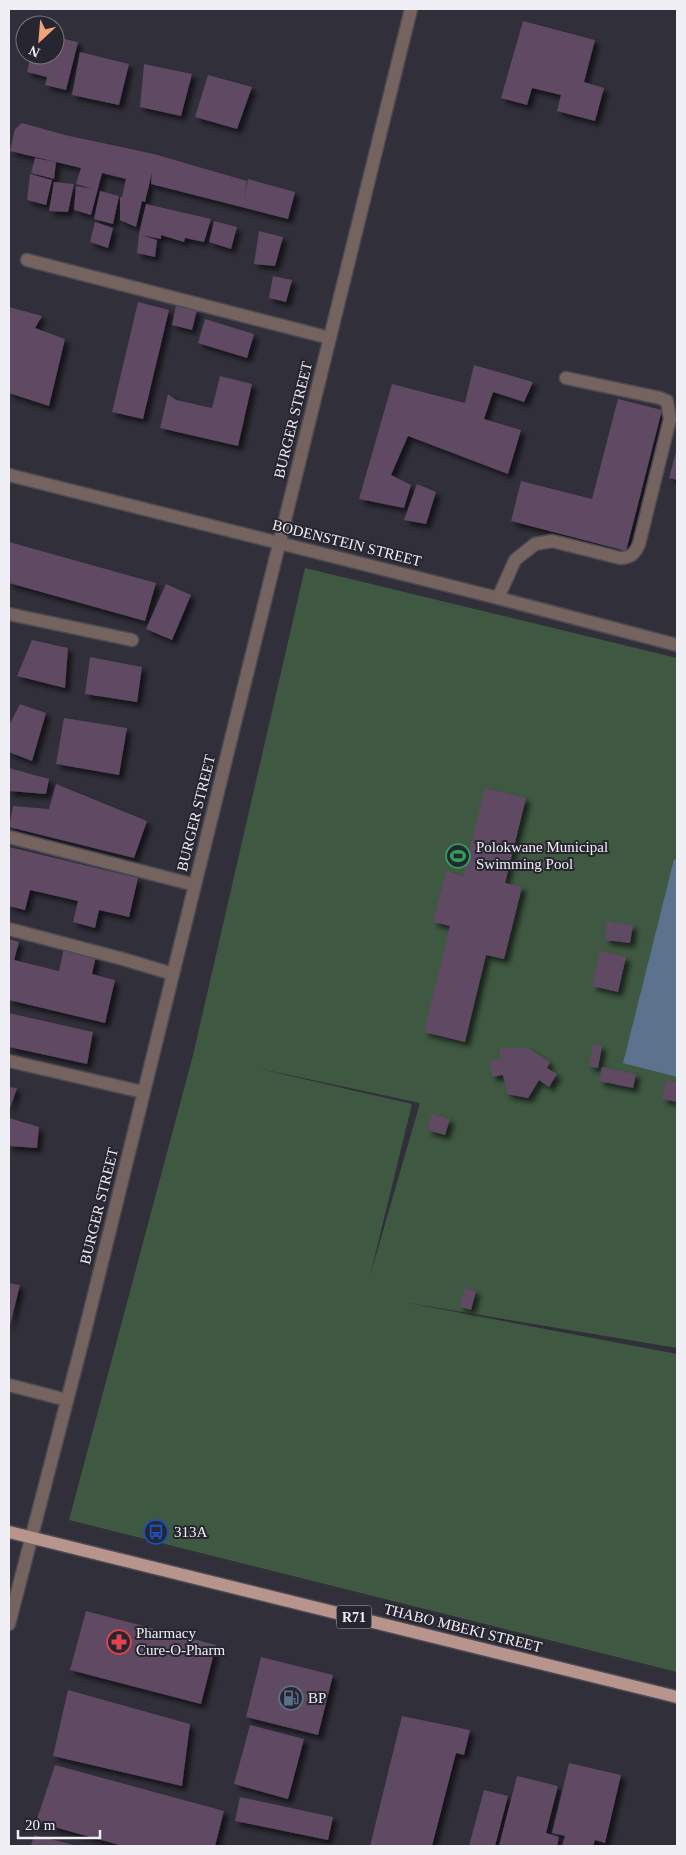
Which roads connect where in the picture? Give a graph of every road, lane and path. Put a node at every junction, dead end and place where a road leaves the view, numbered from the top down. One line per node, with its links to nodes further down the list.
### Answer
1 (411, 9): 3 (street, BURGER STREET)
2 (27, 260): 3 (street)
3 (330, 338): 6 (street, BURGER STREET)
4 (566, 378): 7 (street)
5 (9, 475): 6 (street, BODENSTEIN STREET)
6 (280, 543): 7 (street, BODENSTEIN STREET); 12 (street, BURGER STREET)
7 (498, 598): 10 (street, BODENSTEIN STREET)
8 (9, 614): 9 (street)
9 (132, 640)
10 (677, 646)
11 (9, 837): 12 (street)
12 (195, 885): 14 (street, BURGER STREET)
13 (9, 929): 14 (street)
14 (173, 974): 16 (street, BURGER STREET)
15 (9, 1061): 16 (street)
16 (143, 1092): 18 (street, BURGER STREET)
17 (9, 1385): 18 (street)
18 (66, 1400): 20 (street, BURGER STREET)
19 (9, 1532): 20 (main road, THABO MBEKI STREET / R71)
20 (31, 1537): 21 (street, BURGER STREET); 22 (main road, THABO MBEKI STREET / R71)
21 (9, 1624)
22 (677, 1697)

